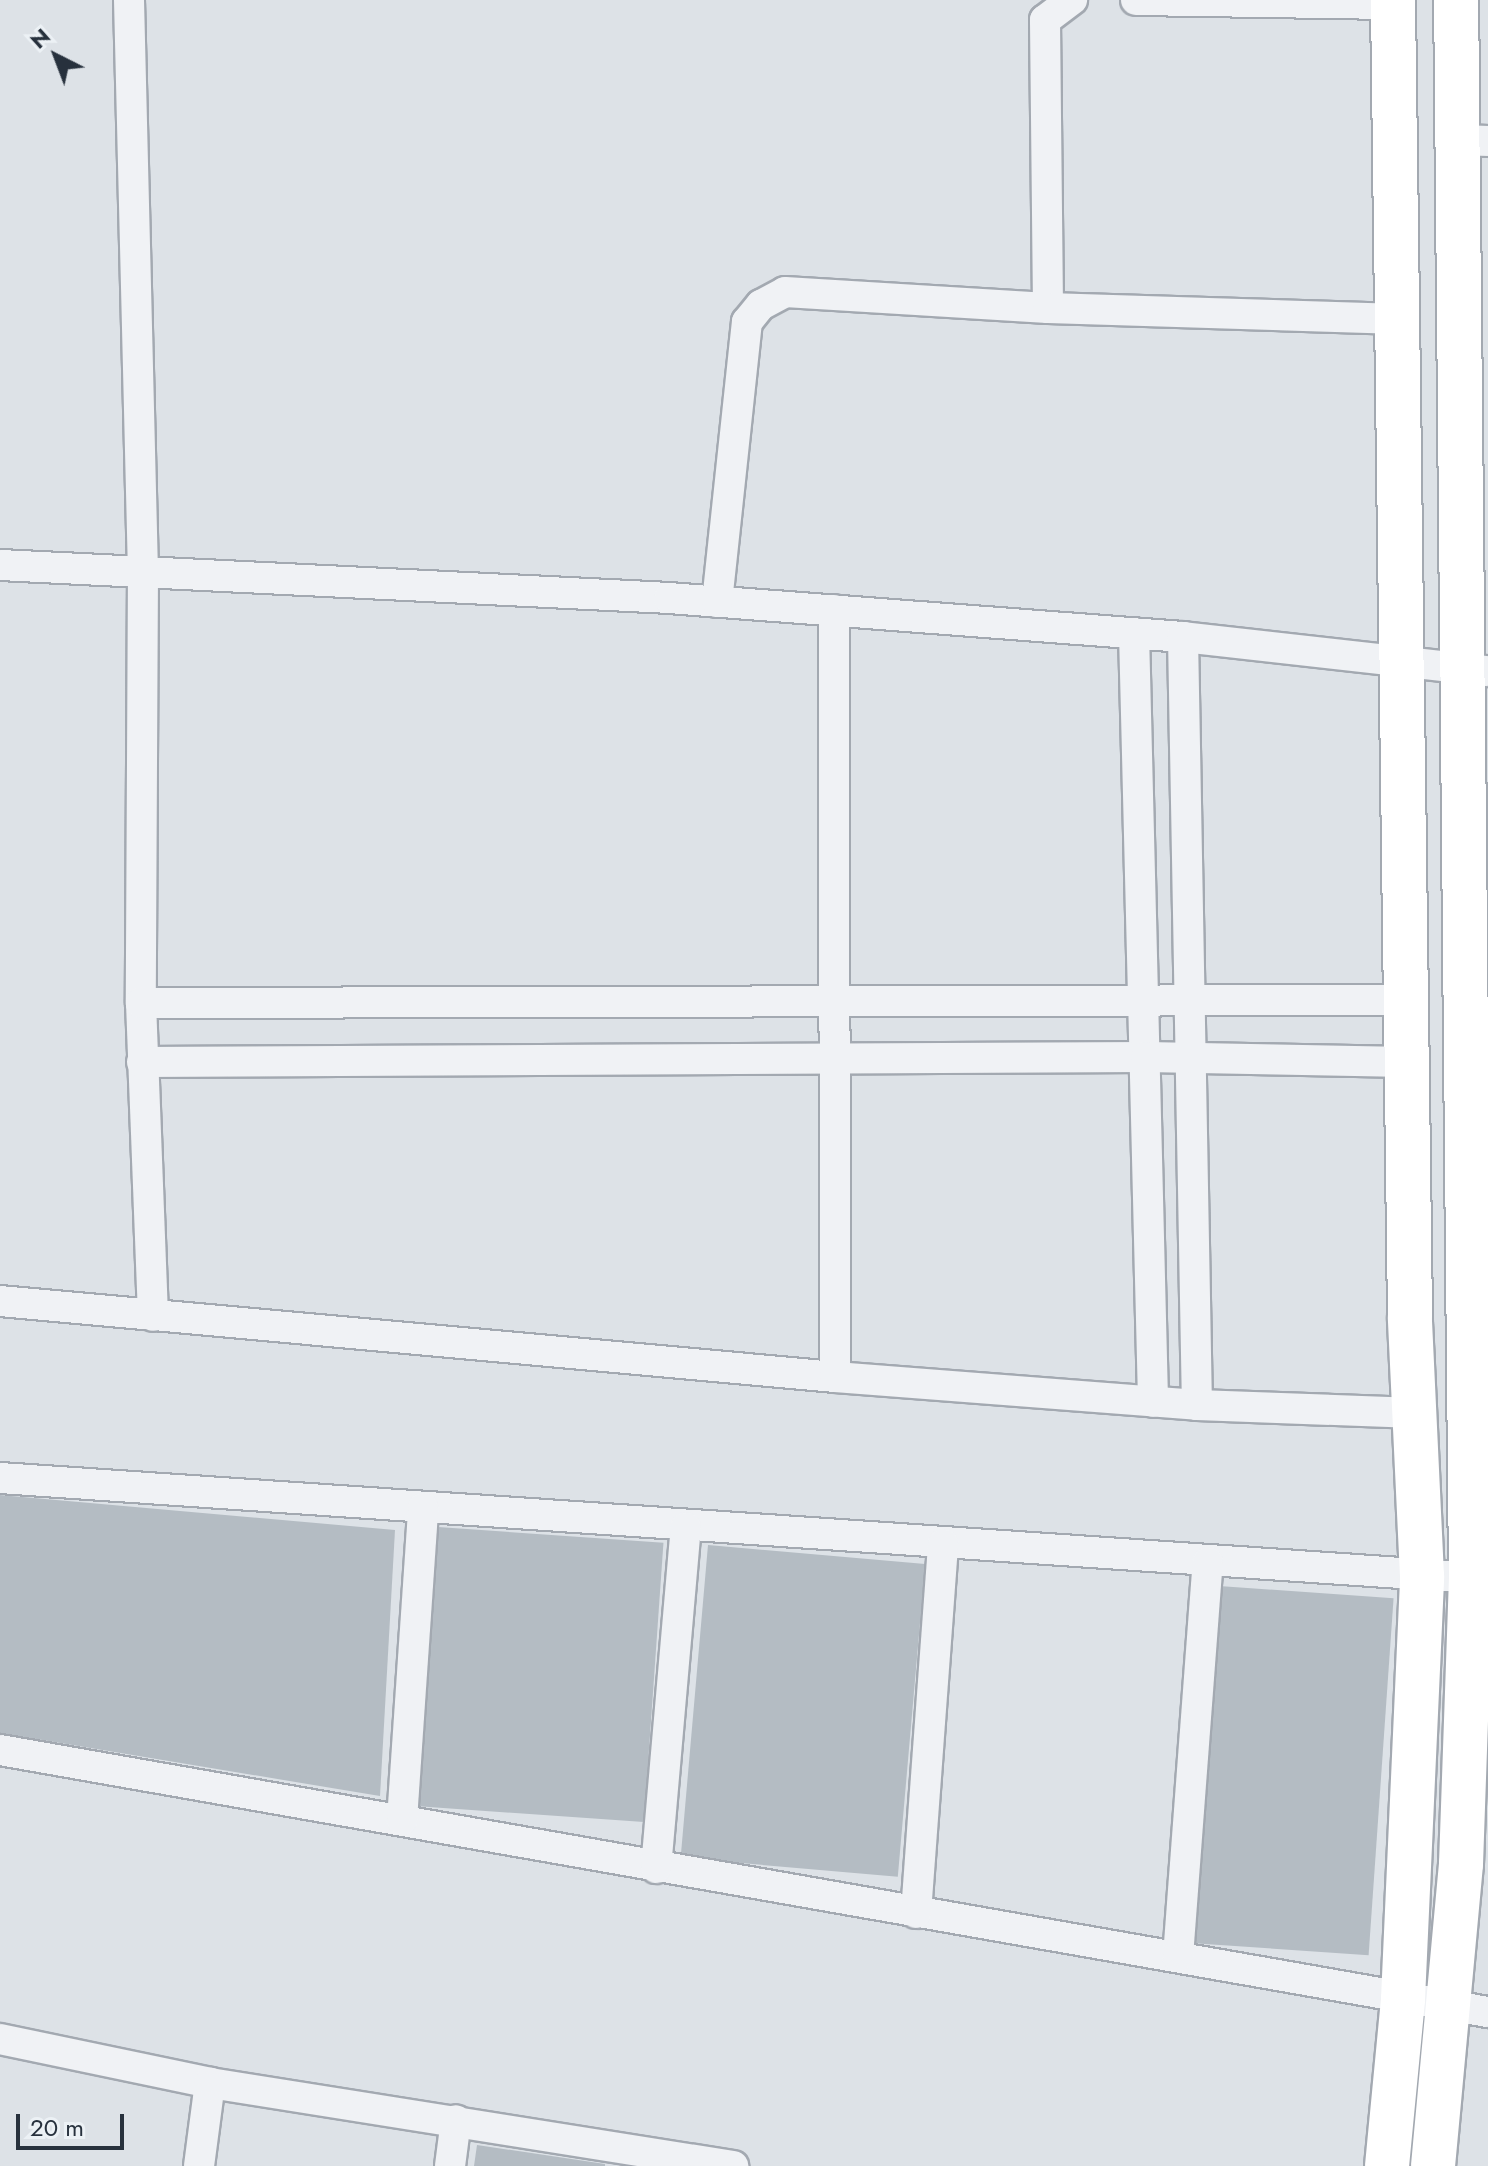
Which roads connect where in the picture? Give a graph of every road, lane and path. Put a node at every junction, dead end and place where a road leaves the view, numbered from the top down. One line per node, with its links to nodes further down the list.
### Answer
1 (129, 0): 10 (street)
2 (1072, 0): 7 (street)
3 (1136, 0): 5 (street)
4 (1456, 0): 6 (main road)
5 (1393, 2): 8 (main road)
6 (1474, 141): 16 (main road)
7 (1048, 308): 8 (street); 11 (street)
8 (1400, 319): 15 (main road)
9 (0, 565): 10 (street)
10 (143, 571): 11 (street); 21 (street)
11 (717, 602): 12 (street)
12 (834, 610): 13 (street); 17 (street)
13 (1134, 633): 14 (street); 19 (street)
14 (1183, 637): 15 (street); 20 (street)
15 (1401, 663): 16 (street); 18 (main road)
16 (1474, 670): 27 (main road)
17 (832, 999): 19 (street); 21 (street); 25 (street)
18 (1407, 1000): 20 (street); 26 (main road)
19 (1144, 1001): 20 (street); 22 (street)
20 (1186, 1001): 23 (street)
21 (141, 1003): 24 (street)
22 (1146, 1057): 23 (street); 25 (street); 31 (street)
23 (1190, 1058): 26 (street); 32 (street)
24 (142, 1062): 25 (street); 29 (street)
25 (834, 1062): 30 (street)
26 (1407, 1062): 33 (main road)
27 (1477, 1255): 40 (main road)
28 (0, 1301): 29 (street)
29 (153, 1316): 30 (street)
30 (835, 1377): 31 (street)
31 (1153, 1402): 32 (street)
32 (1197, 1405): 33 (street)
33 (1416, 1413): 39 (main road)
34 (0, 1478): 35 (street)
35 (423, 1508): 36 (street); 42 (street)
36 (686, 1527): 37 (street); 43 (street)
37 (943, 1544): 38 (street); 44 (street)
38 (1208, 1562): 39 (street); 45 (street)
39 (1422, 1576): 40 (street); 46 (main road)
40 (1480, 1579): 47 (main road)
41 (0, 1750): 42 (street)
42 (402, 1820): 43 (street)
43 (656, 1868): 44 (street)
44 (916, 1913): 45 (street)
45 (1178, 1957): 46 (street)
46 (1403, 1999): 47 (street); 54 (main road)
47 (1469, 2008): 55 (main road)
48 (0, 2039): 49 (street)
49 (210, 2083): 50 (street); 52 (street)
50 (456, 2120): 51 (street); 53 (street)
51 (725, 2165)
52 (199, 2166)
53 (450, 2166)
54 (1387, 2166)
55 (1433, 2166)

